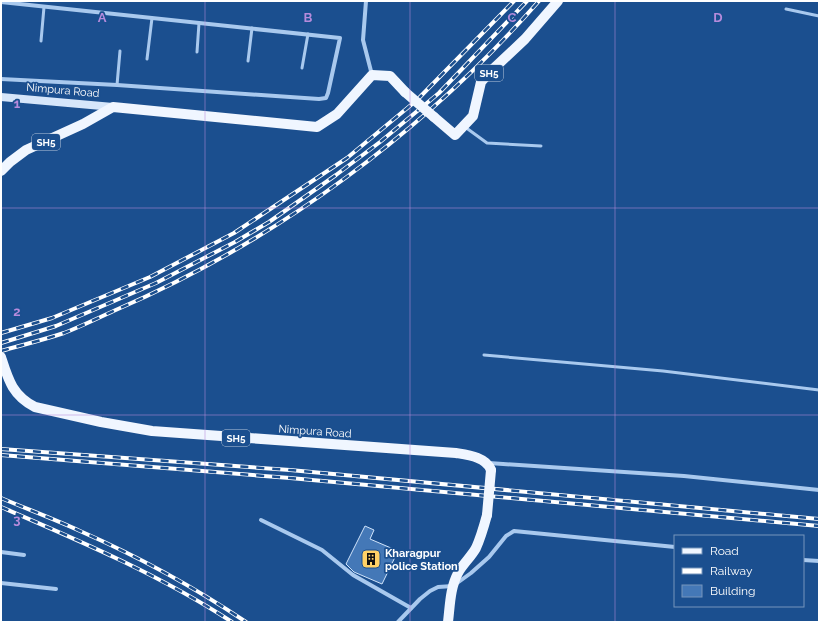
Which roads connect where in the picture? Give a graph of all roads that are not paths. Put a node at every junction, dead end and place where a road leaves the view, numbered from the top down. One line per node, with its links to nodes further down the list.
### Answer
1 (366, 1): 17 (street)
2 (558, 1): 22 (main road, SH5)
3 (1, 2): 4 (street)
4 (44, 7): 7 (street); 11 (lane)
5 (786, 9): 6 (lane)
6 (819, 16)
7 (152, 18): 8 (street); 14 (lane)
8 (199, 23): 9 (street); 13 (lane)
9 (252, 28): 10 (street); 15 (lane)
10 (308, 34): 16 (lane); 19 (street)
11 (41, 41)
12 (120, 51): 19 (lane)
13 (197, 52)
14 (147, 59)
15 (248, 61)
16 (302, 68)
17 (372, 75): 21 (main road); 22 (main road, bridge)
18 (1, 79): 19 (street)
19 (117, 85)
20 (1, 97): 21 (main road, Nimpura Road)
21 (113, 107): 24 (main road, Nimpura Road / SH5)
22 (464, 126): 23 (lane)
23 (541, 146)
24 (1, 170)
25 (484, 355): 27 (lane)
26 (2, 360): 28 (main road, Nimpura Road / SH5)
27 (819, 390)
28 (489, 467): 29 (street); 37 (main road, bridge)
29 (819, 490)
30 (261, 520): 39 (street)
31 (674, 546): 37 (street)
32 (1, 552): 33 (street)
33 (24, 555)
34 (804, 560): 35 (street)
35 (819, 561)
36 (1, 583): 38 (street)
37 (453, 586): 39 (street); 41 (main road)
38 (56, 589)
39 (411, 608): 40 (street)
40 (398, 622)
41 (448, 622)

